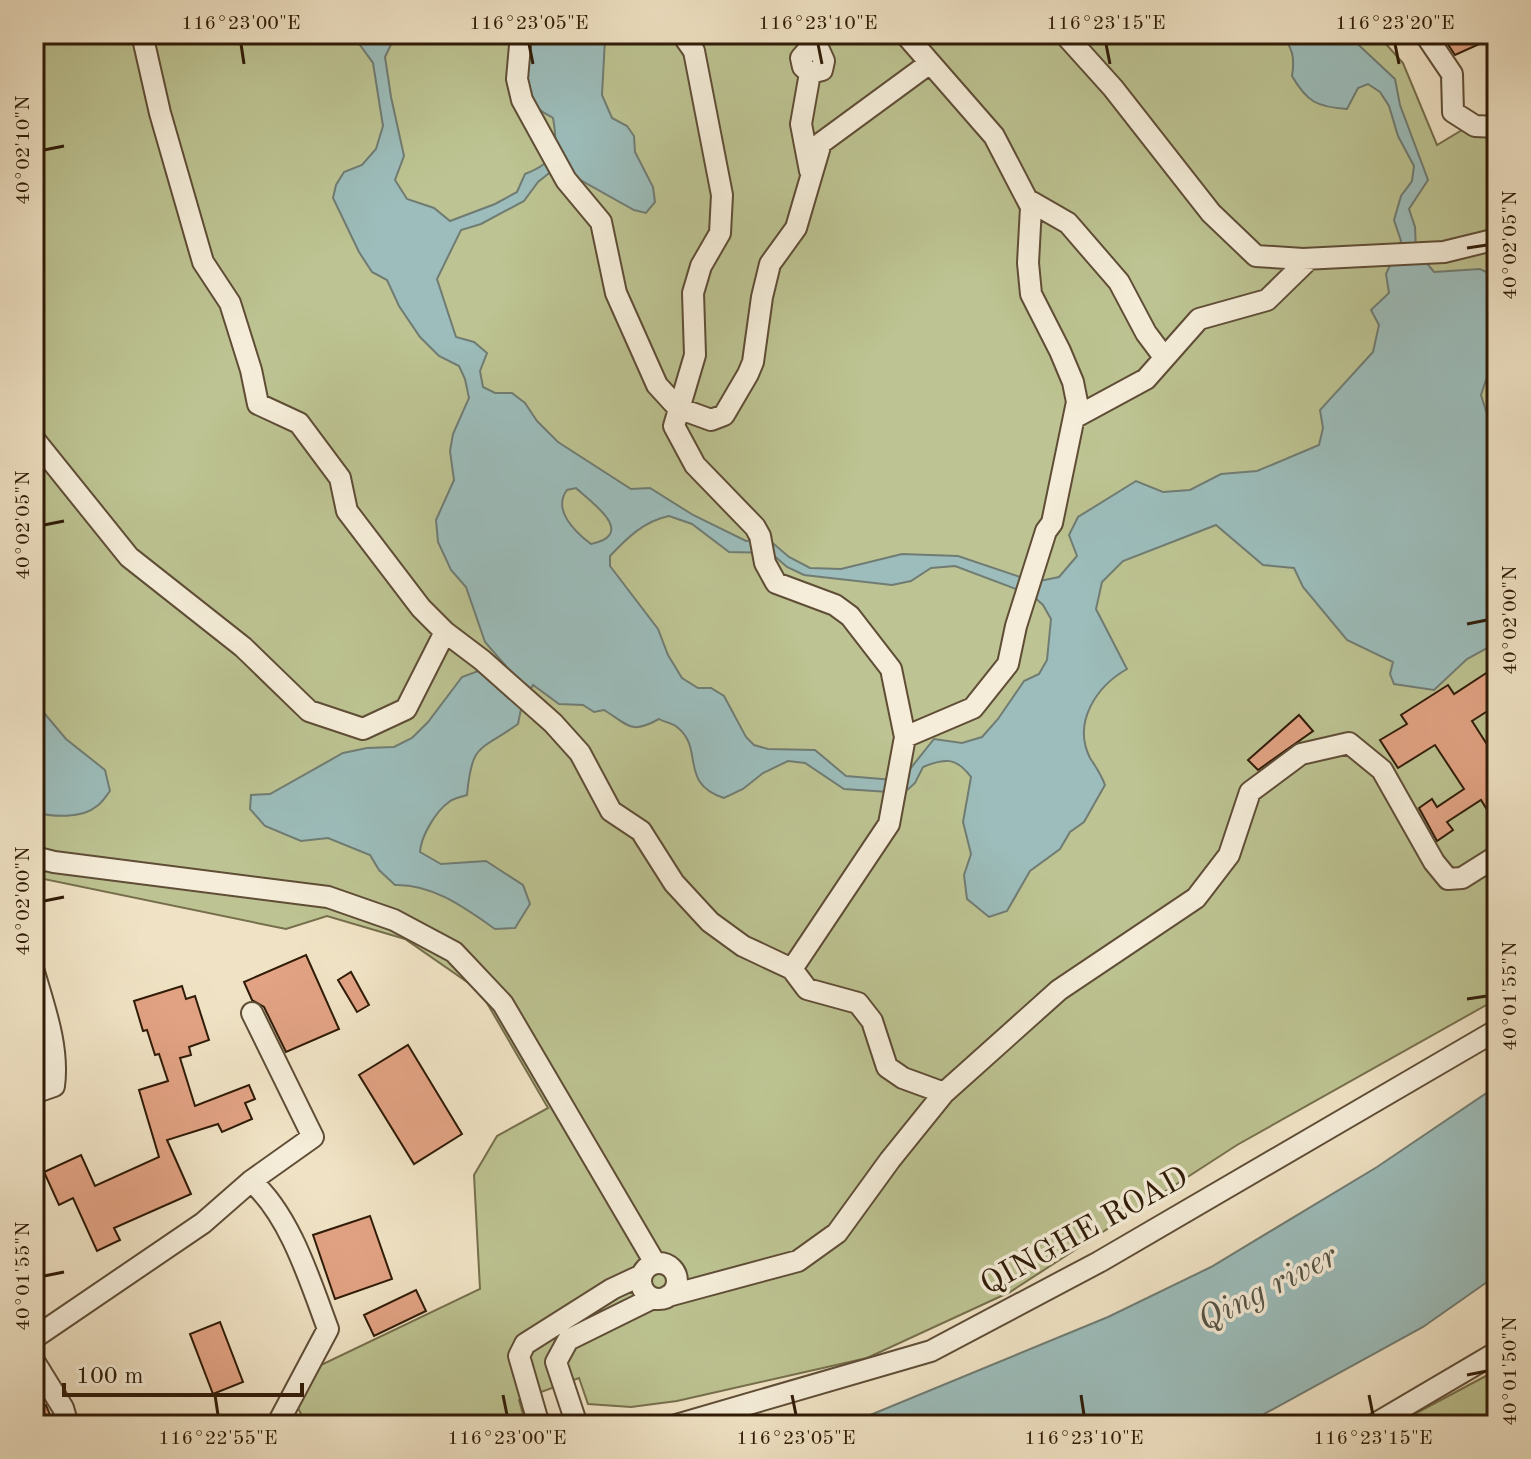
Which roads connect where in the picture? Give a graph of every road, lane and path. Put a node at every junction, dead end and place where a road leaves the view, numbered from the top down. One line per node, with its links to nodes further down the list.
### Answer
1 (142, 34): 18 (street)
2 (521, 34): 15 (street)
3 (682, 34): 15 (street)
4 (905, 34): 7 (street)
5 (1067, 34): 13 (street)
6 (1425, 34): 9 (street)
7 (930, 63): 10 (street); 11 (street)
8 (810, 73): 10 (street)
9 (1497, 127)
10 (810, 175): 15 (street)
11 (1028, 200): 14 (street); 16 (street)
12 (1497, 239): 13 (street)
13 (1309, 259): 14 (street)
14 (1164, 357): 16 (street)
15 (678, 408): 19 (street)
16 (1074, 418): 19 (street)
17 (34, 439): 18 (street)
18 (445, 632): 22 (street)
19 (905, 737): 22 (street)
20 (1497, 856): 27 (street)
21 (34, 857): 29 (street)
22 (792, 969): 27 (street)
23 (34, 972): 26 (street)
24 (252, 1013): 28 (street)
25 (1497, 1030): 38 (street, QINGHE ROAD)
26 (34, 1093)
27 (944, 1093): 30 (street)
28 (251, 1181): 31 (street); 35 (street)
29 (648, 1269): 30 (street); 30 (street); 36 (street)
30 (660, 1297): 37 (street)
31 (34, 1338)
32 (1497, 1352): 39 (street)
33 (34, 1361): 34 (street)
34 (68, 1425)
35 (277, 1425)
36 (539, 1425)
37 (577, 1425)
38 (676, 1425)
39 (1373, 1425)

